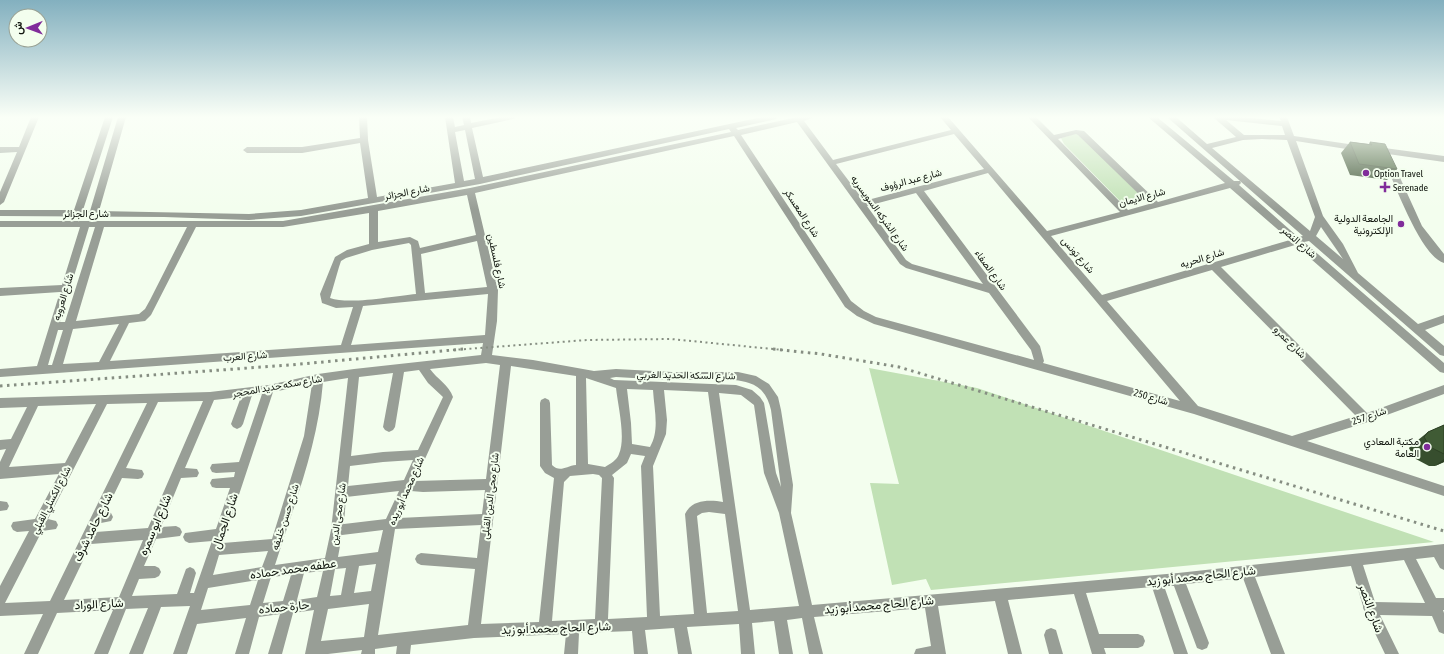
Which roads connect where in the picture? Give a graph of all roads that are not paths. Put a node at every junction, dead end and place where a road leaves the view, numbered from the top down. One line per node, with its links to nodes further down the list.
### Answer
1 (99, 148): 38 (street)
2 (113, 148): 39 (street)
3 (317, 148): 21 (street)
4 (365, 148): 34 (street)
5 (455, 148): 29 (street)
6 (473, 148): 27 (street)
7 (646, 148): 23 (street, شارع الجزائر)
8 (662, 148): 23 (street, شارع الجزائر)
9 (745, 148): 62 (street, شارع المعسكر)
10 (819, 148): 25 (street, شارع الشركه السويسريه)
11 (891, 148): 25 (street)
12 (970, 148): 26 (street, شارع تونس)
13 (1061, 148): 40 (street)
14 (1096, 148): 36 (street)
15 (1188, 148): 30 (street, شارع النصر)
16 (1206, 148): 28 (street, شارع النصر)
17 (1294, 148): 41 (street)
18 (1361, 148): 22 (street)
19 (22, 149): 20 (street); 33 (street)
20 (0, 150)
21 (247, 150)
22 (1384, 151): 24 (street); 52 (street)
23 (624, 154): 27 (street, شارع الجزائر); 32 (street, شارع الجزائر)
24 (1444, 159)
25 (830, 163): 35 (street, شارع الشركه السويسريه)
26 (990, 170): 31 (street, شارع عبد الرؤوف); 46 (street, شارع تونس)
27 (480, 181): 29 (street, شارع الجزائر)
28 (1245, 181): 30 (street, شارع الايمان); 48 (street, شارع النصر)
29 (460, 185): 34 (street, شارع الجزائر)
30 (1233, 185): 36 (street, شارع الايمان); 49 (street, شارع النصر)
31 (918, 189): 35 (street, شارع عبد الرؤوف); 57 (street, شارع الصفاء)
32 (470, 191): 34 (street, شارع الجزائر); 47 (street, شارع فلسطين)
33 (0, 202)
34 (374, 205): 39 (street, شارع الجزائر); 45 (street, شارع الجزائر); 50 (street)
35 (861, 205): 57 (street, شارع الشركه السويسريه)
36 (1156, 205): 40 (street, شارع الايمان)
37 (0, 213): 38 (street, شارع الجزائر)
38 (78, 213): 39 (street, شارع الجزائر)
39 (94, 213)
40 (1126, 213): 46 (street, شارع الايمان)
41 (1319, 217): 48 (street); 54 (street)
42 (0, 224): 43 (street, شارع الجزائر)
43 (85, 224): 44 (street, شارع الجزائر); 55 (street, شارع العروبه)
44 (100, 224): 45 (street, شارع الجزائر); 65 (street, شارع العروبه)
45 (193, 224): 64 (street)
46 (1045, 235): 60 (street, شارع تونس)
47 (481, 237): 51 (street); 56 (street, شارع فلسطين)
48 (1310, 237): 49 (street, شارع الحريه); 54 (street, شارع النصر)
49 (1298, 240): 53 (street, شارع الحريه); 78 (street, شارع النصر)
50 (373, 247): 51 (street); 61 (street)
51 (416, 252): 59 (street)
52 (1444, 260)
53 (1214, 266): 60 (street, شارع الحريه); 98 (street, شارع عمرو)
54 (1357, 278): 67 (street, شارع النصر)
55 (66, 288): 58 (street); 66 (street, شارع العروبه)
56 (493, 290): 59 (street); 68 (street, شارع فلسطين)
57 (992, 290): 74 (street, شارع الصفاء)
58 (0, 292)
59 (420, 297): 61 (street)
60 (1101, 299): 97 (street, شارع تونس)
61 (359, 303): 69 (street)
62 (855, 311): 74 (street, شارع 250)
63 (1444, 319): 67 (street)
64 (126, 320): 65 (street); 75 (street)
65 (70, 326): 66 (street); 77 (street, شارع العروبه)
66 (54, 327): 79 (street, شارع العروبه)
67 (1416, 329): 70 (street, شارع النصر)
68 (490, 339): 69 (street, شارع العرب); 71 (street, شارع فلسطين)
69 (345, 349): 75 (street, شارع العرب)
70 (1444, 352)
71 (486, 359): 72 (street, شارع سكه حديد المحجر); 73 (street, شارع سكه حديد المحجر)
72 (506, 361): 82 (street, شارع السكه الحديد الغربي); 121 (street, شارع محى الدين القبلى)
73 (421, 365): 76 (street, شارع سكه حديد المحجر); 106 (street, شارع محمد أبو ريده)
74 (1036, 365): 97 (street, شارع 250)
75 (102, 366): 77 (street, شارع العرب)
76 (399, 368): 81 (street, شارع سكه حديد المحجر); 100 (street)
77 (56, 369): 79 (street, شارع العرب)
78 (1444, 369)
79 (41, 370): 80 (street, شارع العرب)
80 (0, 373)
81 (354, 373): 84 (street, شارع سكه حديد المحجر); 107 (street, شارع محى الدين)
82 (581, 373): 83 (street, شارع السكه الحديد الغربي); 111 (street)
83 (594, 375): 85 (street, شارع السكه الحديد الغربي); 126 (street, شارع السكه الحديد الغربي)
84 (318, 378): 89 (street, شارع سكه حديد المحجر); 138 (street, شارع حسن خليفه)
85 (621, 384): 86 (street, شارع السكه الحديد الغربي); 104 (street)
86 (658, 387): 87 (street, شارع السكه الحديد الغربي); 105 (street)
87 (713, 388): 125 (street); 126 (street, شارع السكه الحديد الغربي)
88 (1444, 388): 98 (street, شارع 257)
89 (269, 389): 90 (street, شارع سكه حديد المحجر); 108 (street, شارع الجمال)
90 (248, 392): 91 (street, شارع سكه حديد المحجر); 99 (street)
91 (210, 396): 92 (street, شارع سكه حديد المحجر); 113 (street, شارع ابو سمره)
92 (154, 399): 93 (street, شارع سكه حديد المحجر); 116 (street, شارع حامد شرف)
93 (103, 401): 95 (street, شارع سكه حديد المحجر); 109 (street, شارع الكسلي القبلي)
94 (0, 403): 95 (street, شارع سكه حديد المحجر)
95 (34, 403): 102 (street)
96 (545, 404): 118 (street)
97 (1194, 409): 101 (street, شارع 250)
98 (1365, 418): 101 (street, شارع 257)
99 (237, 424)
100 (389, 427)
101 (1293, 441): 123 (street, شارع 250)
102 (14, 444): 103 (street); 112 (street)
103 (0, 445)
104 (627, 448): 105 (street); 115 (street)
105 (653, 453): 181 (street)
106 (422, 455): 107 (street); 122 (street, شارع محمد أبو ريده)
107 (345, 462): 124 (street, شارع محى الدين)
108 (243, 466): 110 (street); 119 (street, شارع الجمال)
109 (68, 468): 112 (street); 129 (street, شارع الكسلي القبلي)
110 (216, 468)
111 (582, 470): 115 (street); 118 (street)
112 (1, 471)
113 (178, 473): 114 (street); 134 (street, شارع ابو سمره)
114 (193, 473)
115 (606, 473): 183 (street)
116 (118, 474): 117 (street); 137 (street, شارع حامد شرف)
117 (138, 474)
118 (562, 475): 186 (street)
119 (238, 482): 120 (street); 135 (street, شارع الجمال)
120 (216, 483)
121 (492, 484): 122 (street); 127 (street, شارع محى الدين القبلى)
122 (409, 485): 124 (street); 128 (street, شارع محمد أبو ريده)
123 (1444, 491)
124 (342, 492): 132 (street, شارع محى الدين)
125 (730, 508): 177 (street); 179 (street)
126 (785, 513): 175 (street, شارع السكه الحديد الغربي)
127 (487, 519): 128 (street); 147 (street, شارع محى الدين القبلى)
128 (390, 524): 132 (street); 142 (street, شارع محمد أبو ريده)
129 (39, 525): 130 (street); 131 (street); 161 (street, شارع الكسلي القبلي)
130 (52, 525)
131 (17, 526)
132 (337, 530): 146 (street, شارع محى الدين)
133 (176, 532): 134 (street)
134 (152, 533): 137 (street); 153 (street, شارع ابو سمره)
135 (220, 534): 136 (street); 139 (street, شارع الجمال)
136 (188, 537)
137 (87, 538): 171 (street, شارع حامد شرف)
138 (276, 544): 139 (street); 152 (street, شارع حسن خليفه)
139 (215, 550): 157 (street, شارع الجمال)
140 (1441, 550): 141 (street, شارع الحاج محمد أبو زيد); 148 (street)
141 (1407, 554): 144 (street, شارع الحاج محمد أبو زيد); 170 (street)
142 (383, 557): 145 (street, عطفه محمد حماده); 160 (street, شارع محمد أبو ريده)
143 (421, 559): 147 (street)
144 (1355, 560): 150 (street, شارع الحاج محمد أبو زيد); 172 (street, شارع النصر)
145 (354, 561): 146 (street, عطفه محمد حماده); 164 (street)
146 (331, 564): 149 (street, عطفه محمد حماده); 167 (street, شارع محى الدين)
147 (482, 564): 187 (street, شارع محى الدين القبلى)
148 (1444, 564)
149 (298, 568): 152 (street, عطفه محمد حماده); 169 (street)
150 (1247, 571): 155 (street, شارع الحاج محمد أبو زيد); 214 (street)
151 (154, 572): 153 (street)
152 (266, 572): 157 (street, عطفه محمد حماده); 174 (street, شارع حسن خليفه)
153 (135, 573): 168 (street, شارع ابو سمره)
154 (190, 573): 163 (street)
155 (1178, 578): 156 (street, شارع الحاج محمد أبو زيد); 192 (street)
156 (1156, 580): 158 (street, شارع الحاج محمد أبو زيد); 213 (street)
157 (204, 583): 162 (street, شارع الجمال)
158 (1078, 587): 159 (street, شارع الحاج محمد أبو زيد); 190 (street)
159 (1000, 594): 165 (street, شارع الحاج محمد أبو زيد); 210 (street)
160 (376, 597): 164 (street, حارة حماده); 193 (street, شارع محمد أبو ريده)
161 (0, 599)
162 (198, 599): 163 (street, شارع الوراد); 178 (street, شارع الجمال)
163 (181, 600): 166 (street, شارع الوراد)
164 (346, 600): 167 (street, حارة حماده)
165 (930, 600): 175 (street, شارع الحاج محمد أبو زيد); 195 (street)
166 (157, 601): 168 (street, شارع الوراد); 198 (street)
167 (323, 602): 169 (street, حارة حماده); 194 (street, شارع محى الدين)
168 (122, 603): 171 (street, شارع الوراد); 197 (street, شارع ابو سمره)
169 (288, 606): 174 (street, حارة حماده); 201 (street)
170 (1437, 606): 172 (street); 185 (street)
171 (54, 607): 173 (street, شارع الوراد); 196 (street, شارع حامد شرف)
172 (1369, 608): 215 (street, شارع النصر)
173 (0, 610)
174 (255, 610): 178 (street, حارة حماده); 200 (street, شارع حسن خليفه)
175 (808, 611): 176 (street, شارع الحاج محمد أبو زيد); 208 (street, شارع السكه الحديد الغربي)
176 (779, 614): 177 (street, شارع الحاج محمد أبو زيد); 207 (street)
177 (745, 617): 179 (street, شارع الحاج محمد أبو زيد); 206 (street)
178 (192, 618): 199 (street, شارع الجمال)
179 (701, 620): 180 (street, شارع الحاج محمد أبو زيد)
180 (680, 622): 181 (street, شارع الحاج محمد أبو زيد); 205 (street)
181 (654, 623): 182 (street, شارع الحاج محمد أبو زيد)
182 (638, 624): 183 (street, شارع الحاج محمد أبو زيد); 204 (street)
183 (601, 626): 184 (street, شارع الحاج محمد أبو زيد)
184 (573, 627): 186 (street, شارع الحاج محمد أبو زيد); 203 (street)
185 (1444, 627)
186 (545, 628): 187 (street, شارع الحاج محمد أبو زيد)
187 (474, 631): 189 (street, شارع الحاج محمد أبو زيد)
188 (1051, 635): 211 (street)
189 (405, 639): 193 (street, شارع الحاج محمد أبو زيد); 202 (street)
190 (1095, 641): 191 (street); 212 (street)
191 (1138, 641)
192 (1202, 644)
193 (369, 649): 194 (street, شارع الحاج محمد أبو زيد)
194 (312, 652)
195 (939, 653): 209 (street)
196 (31, 654)
197 (100, 654)
198 (136, 654)
199 (180, 654)
200 (242, 654)
201 (275, 654)
202 (403, 654)
203 (571, 654)
204 (641, 654)
205 (685, 654)
206 (748, 654)
207 (786, 654)
208 (816, 654)
209 (921, 654)
210 (1015, 654)
211 (1056, 654)
212 (1099, 654)
213 (1181, 654)
214 (1278, 654)
215 (1392, 654)

